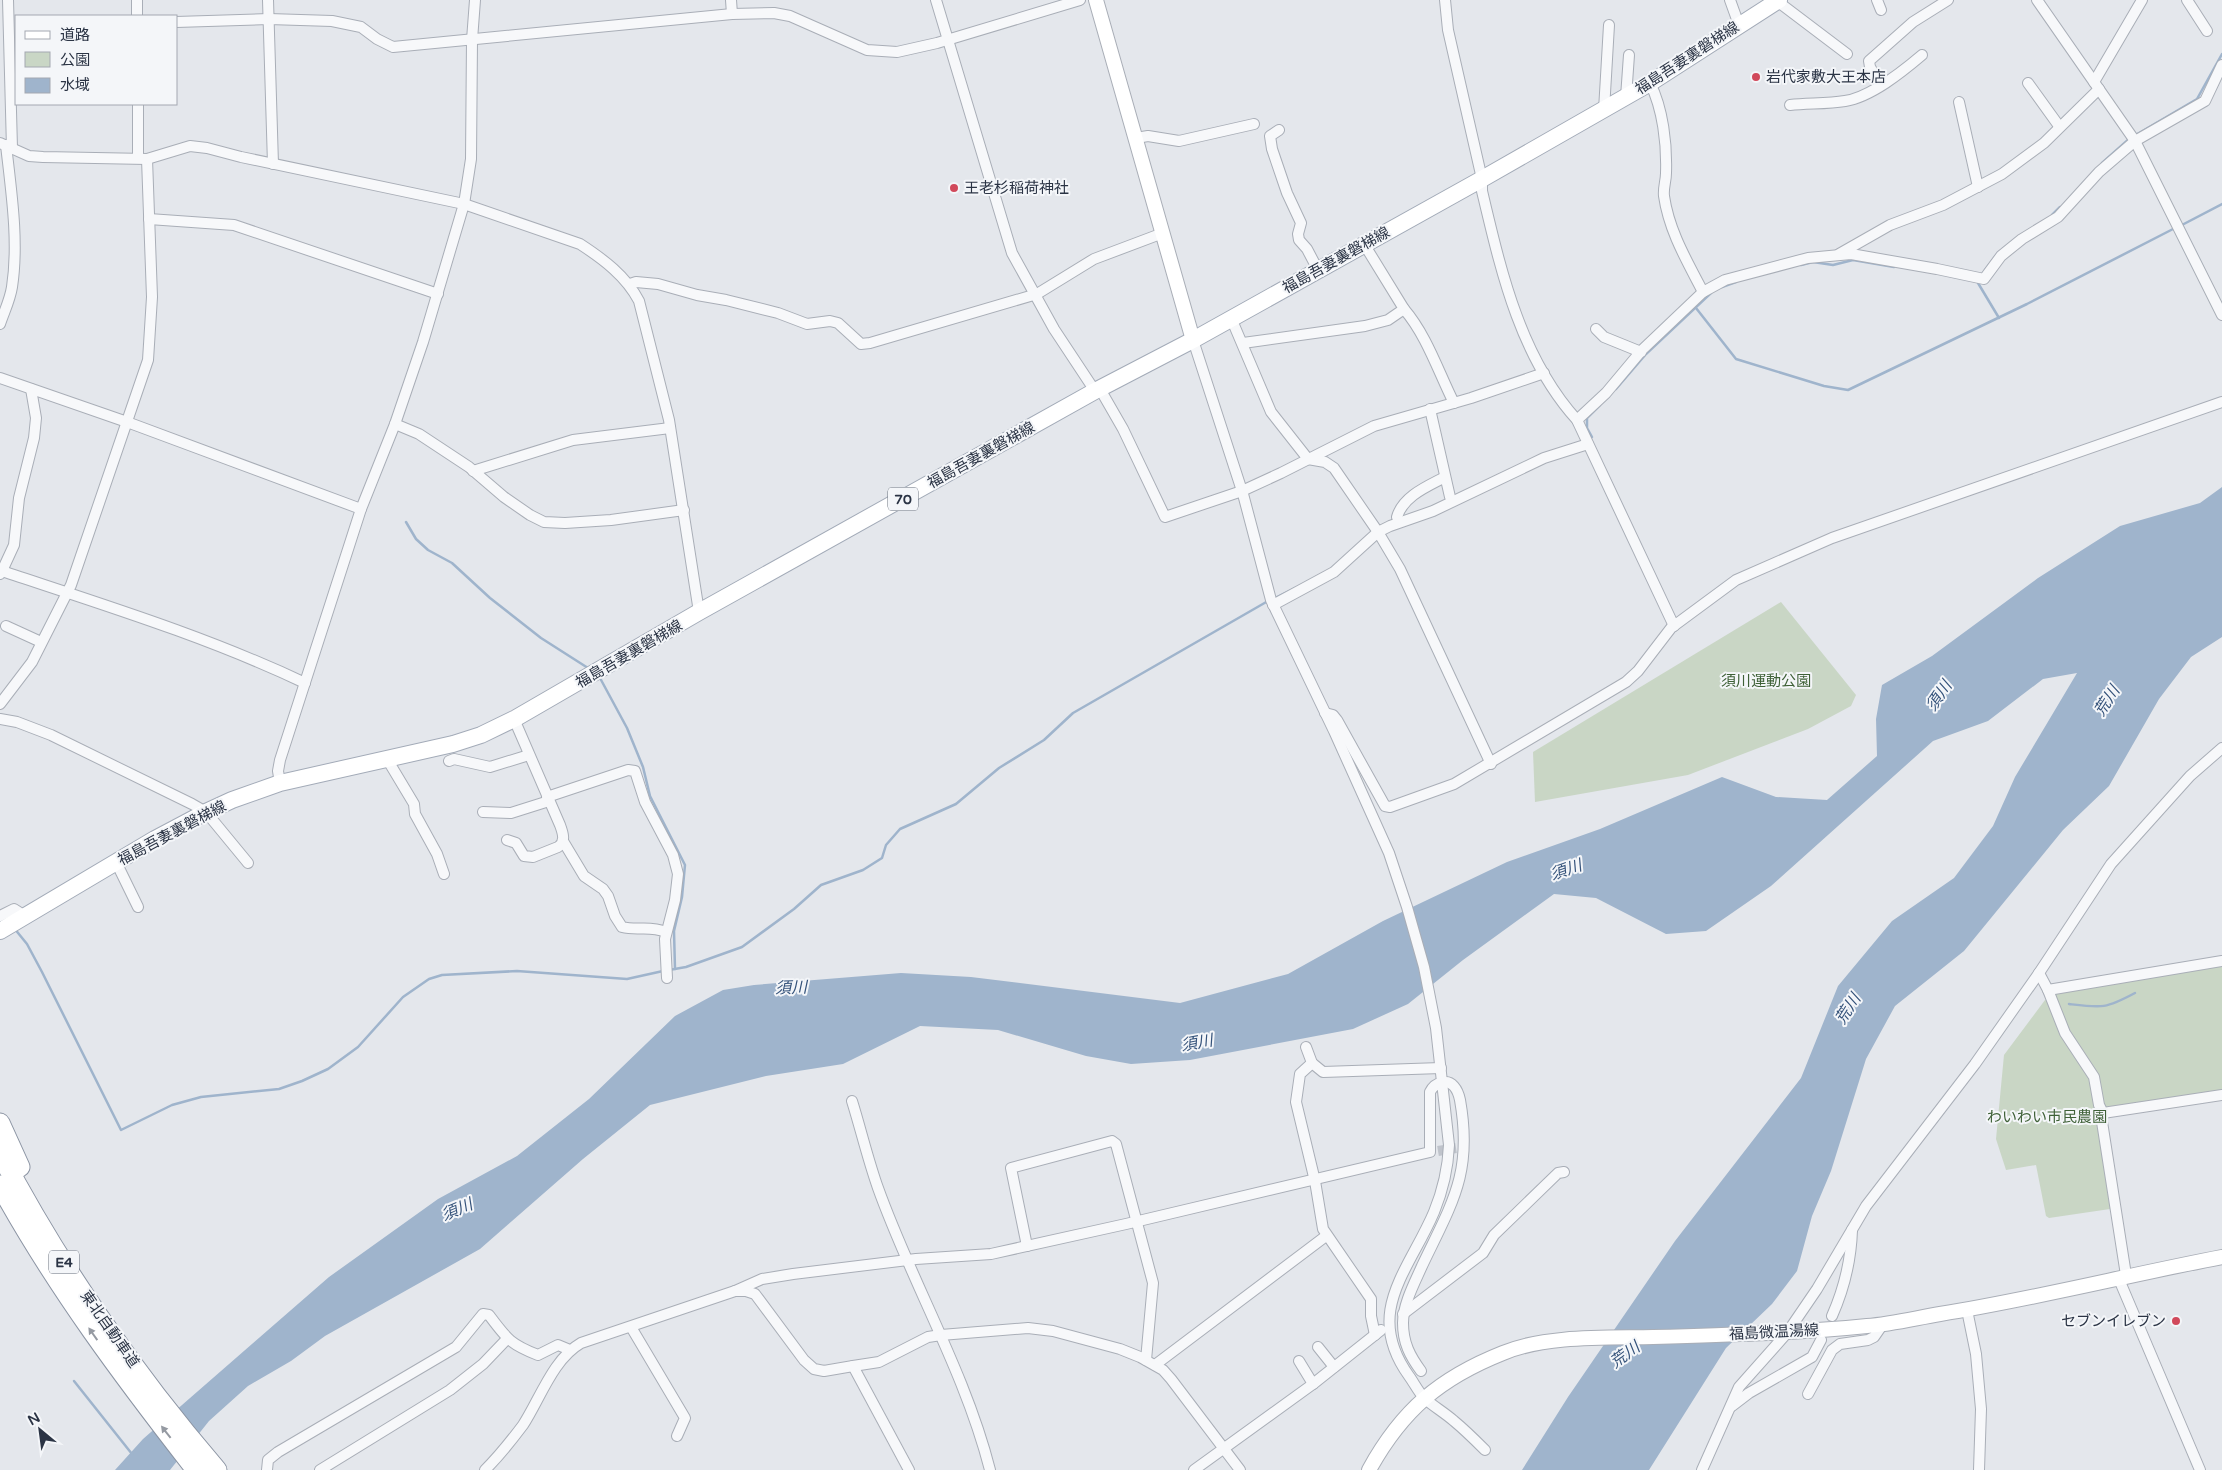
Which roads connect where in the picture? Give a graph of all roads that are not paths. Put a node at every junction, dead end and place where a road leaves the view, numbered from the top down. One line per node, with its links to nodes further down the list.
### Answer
1 (8, 0): 23 (street)
2 (137, 0): 17 (street)
3 (268, 0): 18 (street)
4 (474, 0): 24 (street)
5 (731, 0): 16 (street)
6 (936, 0): 25 (street)
7 (1080, 0): 25 (street)
8 (1096, 0): 42 (main road)
9 (1445, 0): 47 (street)
10 (1730, 0): 21 (street)
11 (1948, 0): 32 (street)
12 (2037, 0): 33 (street)
13 (2142, 0): 33 (street)
14 (2187, 0): 22 (street)
15 (1778, 1): 21 (main road, 福島吾妻裏磐梯線 / 70); 26 (street)
16 (732, 14): 24 (street); 25 (street)
17 (137, 15)
18 (269, 19): 19 (street); 24 (street); 46 (street)
19 (178, 22)
20 (1609, 25): 38 (street)
21 (1739, 25): 30 (main road, 福島吾妻裏磐梯線 / 70)
22 (2207, 31)
23 (8, 33): 44 (street)
24 (472, 40): 49 (street)
25 (948, 40): 58 (street)
26 (1847, 54)
27 (1628, 55): 34 (street)
28 (1922, 56): 32 (street)
29 (2222, 65): 43 (street)
30 (1650, 83): 34 (main road, 福島吾妻裏磐梯線 / 70); 56 (street)
31 (2028, 83): 40 (street)
32 (1880, 85): 37 (street)
33 (2097, 86): 40 (street); 43 (street)
34 (1626, 97): 38 (main road, 福島吾妻裏磐梯線 / 70)
35 (1959, 102): 48 (street)
36 (138, 105): 45 (street)
37 (1790, 105)
38 (1604, 110): 47 (main road, 福島吾妻裏磐梯線 / 70)
39 (1254, 124): 42 (street)
40 (2060, 126): 48 (street)
41 (1279, 130): 54 (street)
42 (1136, 138): 51 (main road)
43 (2133, 138): 53 (street); 60 (street)
44 (6, 145): 45 (street); 62 (street)
45 (143, 159): 46 (street); 50 (street)
46 (273, 164): 49 (street)
47 (1482, 179): 52 (main road, 福島吾妻裏磐梯線 / 70); 67 (street)
48 (1978, 188): 53 (street)
49 (464, 204): 55 (street); 57 (street)
50 (149, 219): 57 (street); 75 (street)
51 (1163, 233): 58 (street); 64 (main road)
52 (1364, 244): 54 (main road, 福島吾妻裏磐梯線 / 70); 59 (street)
53 (1836, 255): 56 (street)
54 (1318, 270): 61 (main road, 福島吾妻裏磐梯線 / 70)
55 (630, 284): 58 (street); 77 (street)
56 (1703, 292): 66 (street)
57 (438, 294): 76 (street)
58 (1037, 294): 70 (street)
59 (1404, 308): 65 (street); 72 (street)
60 (2222, 315)
61 (1231, 318): 64 (main road, 福島吾妻裏磐梯線 / 70); 65 (street)
62 (0, 324)
63 (1596, 329): 66 (street)
64 (1193, 340): 70 (main road, 福島吾妻裏磐梯線 / 70); 82 (street)
65 (1243, 342): 79 (street)
66 (1641, 352): 74 (street)
67 (1544, 373): 72 (street); 74 (street)
68 (0, 378): 69 (street)
69 (31, 388): 75 (street); 88 (street)
70 (1097, 390): 82 (street); 91 (main road, 福島吾妻裏磐梯線 / 70)
71 (2222, 402): 93 (street)
72 (1454, 403): 73 (street)
73 (1430, 409): 79 (street); 81 (street)
74 (1577, 420): 78 (street)
75 (127, 422): 84 (street); 89 (street)
76 (395, 424): 80 (street); 84 (street)
77 (670, 428): 80 (street); 85 (street)
78 (1588, 444): 87 (street); 93 (street)
79 (1308, 459): 82 (street); 87 (street)
80 (473, 471): 85 (street)
81 (1445, 477): 83 (street); 86 (street)
82 (1242, 490): 90 (street)
83 (1450, 496)
84 (361, 509): 95 (street)
85 (684, 510): 91 (street)
86 (1397, 517)
87 (1378, 532): 90 (street); 104 (street)
88 (1, 572): 89 (street)
89 (67, 593): 94 (street); 95 (street)
90 (1273, 605): 97 (street)
91 (699, 612): 99 (main road, 福島吾妻裏磐梯線 / 70)
92 (6, 626): 94 (street)
93 (1674, 626): 104 (street)
94 (41, 642): 96 (street)
95 (305, 682): 105 (street)
96 (0, 704)
97 (1325, 713): 104 (street); 126 (street)
98 (0, 719): 107 (street)
99 (514, 719): 101 (street); 102 (main road, 福島吾妻裏磐梯線 / 70)
100 (2222, 748): 121 (street)
101 (529, 755): 103 (street); 106 (street)
102 (387, 759): 105 (main road, 福島吾妻裏磐梯線 / 70); 113 (street)
103 (449, 761)
104 (1491, 764)
105 (280, 782): 107 (main road, 福島吾妻裏磐梯線 / 70)
106 (548, 799): 108 (street); 110 (street); 119 (street)
107 (206, 812): 111 (main road, 福島吾妻裏磐梯線 / 70); 112 (street)
108 (483, 812)
109 (507, 840): 110 (street)
110 (563, 841): 119 (street)
111 (116, 862): 115 (street); 116 (main road, 福島吾妻裏磐梯線 / 70)
112 (248, 863)
113 (444, 874)
114 (0, 905): 116 (street)
115 (138, 907)
116 (18, 913): 117 (street); 118 (main road, 福島吾妻裏磐梯線 / 70)
117 (0, 916)
118 (0, 931)
119 (666, 932): 122 (street)
120 (2222, 961): 123 (street)
121 (2039, 973): 123 (street); 138 (street)
122 (668, 978)
123 (2048, 990): 130 (street)
124 (1306, 1047): 125 (street)
125 (1312, 1063): 126 (street); 134 (street)
126 (1441, 1068): 127 (street)
127 (1443, 1082): 134 (street); 147 (street); 165 (street)
128 (2222, 1095): 130 (street)
129 (852, 1101): 142 (street)
130 (2100, 1109): 144 (street)
131 (0, 1123): 143 (highway)
132 (0, 1153): 143 (highway, 東北自動車道 / E4)
133 (1564, 1172): 147 (street)
134 (1314, 1181): 137 (street); 139 (street)
135 (0, 1185): 143 (highway, 東北自動車道 / E4)
136 (0, 1196): 143 (highway)
137 (1135, 1222): 140 (street); 140 (street); 159 (street)
138 (1852, 1230): 148 (street); 152 (street)
139 (1326, 1236): 159 (street); 161 (street)
140 (1027, 1246): 142 (street)
141 (2222, 1257): 144 (main road, 福島微温湯線)
142 (908, 1260): 145 (street); 153 (street)
143 (55, 1263): 170 (highway, 東北自動車道 / E4)
144 (2122, 1276): 146 (main road, 福島微温湯線); 181 (street)
145 (735, 1291): 151 (street); 160 (street)
146 (1967, 1310): 150 (main road, 福島微温湯線); 180 (street)
147 (1404, 1313): 149 (street); 162 (street)
148 (1832, 1316)
149 (1396, 1319)
150 (1883, 1324): 152 (main road, 福島微温湯線); 164 (street)
151 (631, 1327): 157 (street); 167 (street)
152 (1787, 1333): 165 (main road, 福島微温湯線); 166 (street)
153 (941, 1334): 159 (street); 160 (street); 175 (street)
154 (507, 1339): 157 (street); 171 (street); 172 (street)
155 (1821, 1340): 166 (street)
156 (1318, 1347): 161 (street)
157 (570, 1350): 173 (street)
158 (1299, 1361): 163 (street)
159 (1151, 1363): 168 (street)
160 (853, 1366): 174 (street)
161 (1334, 1367): 163 (street)
162 (1421, 1371)
163 (1313, 1384): 168 (street)
164 (1808, 1394)
165 (1424, 1397): 169 (street); 178 (main road, 福島微温湯線)
166 (1729, 1409): 179 (street)
167 (677, 1436)
168 (1223, 1448): 176 (street); 177 (street)
169 (1485, 1450)
170 (207, 1467)
171 (267, 1470)
172 (320, 1470)
173 (486, 1470)
174 (909, 1470)
175 (990, 1470)
176 (1194, 1470)
177 (1240, 1470)
178 (1369, 1470)
179 (1702, 1470)
180 (1979, 1470)
181 (2200, 1470)

